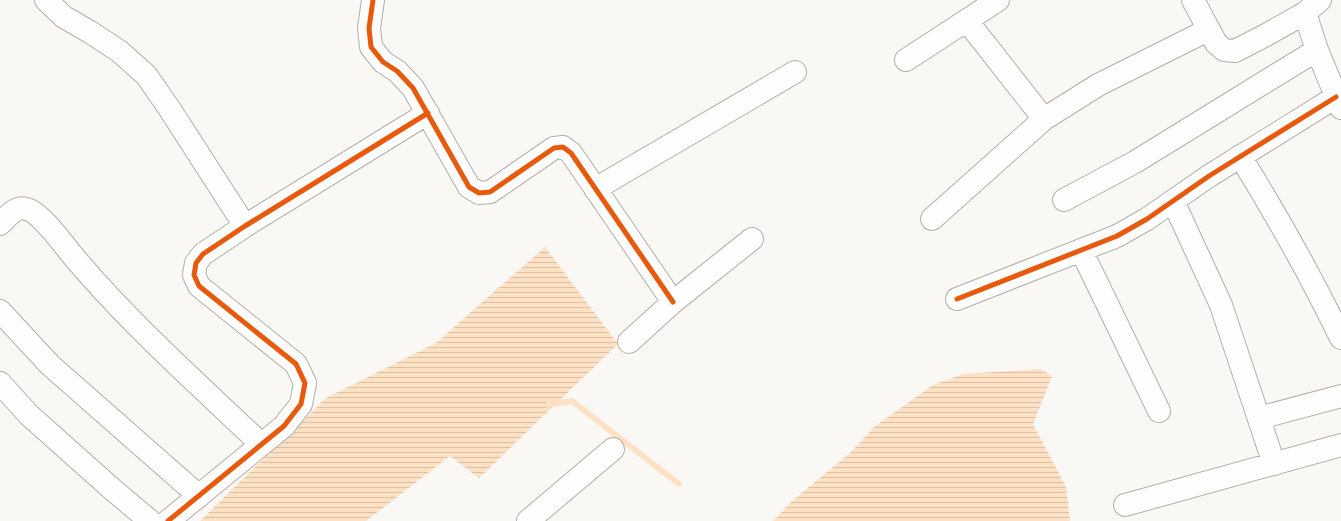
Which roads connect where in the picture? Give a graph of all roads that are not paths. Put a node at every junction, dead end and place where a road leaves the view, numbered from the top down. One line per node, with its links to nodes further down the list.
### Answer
1 (46, 0): 20 (street)
2 (373, 0): 12 (street)
3 (998, 0): 6 (street)
4 (1193, 0): 7 (street)
5 (1312, 6): 7 (street); 8 (street)
6 (967, 21): 9 (street); 13 (street)
7 (1208, 30): 13 (street)
8 (1317, 50): 11 (street); 16 (street)
9 (906, 60)
10 (796, 72): 15 (street)
11 (1338, 103): 14 (street)
12 (428, 113): 15 (street); 20 (street)
13 (1044, 119): 18 (street)
14 (1240, 156): 17 (street); 26 (street)
15 (595, 189): 24 (street)
16 (1064, 200)
17 (1173, 201): 22 (street); 31 (street)
18 (932, 219)
19 (0, 224): 32 (street)
20 (245, 226): 32 (street)
21 (752, 239): 24 (street)
22 (1081, 250): 23 (street); 30 (street)
23 (957, 299)
24 (673, 302): 27 (street)
25 (0, 311): 36 (street)
26 (1341, 338)
27 (629, 342)
28 (0, 383): 38 (street)
29 (1341, 396): 31 (street)
30 (1159, 411)
31 (1259, 418): 35 (street)
32 (261, 444): 36 (street)
33 (1341, 445): 35 (street)
34 (613, 449): 40 (street)
35 (1274, 464): 37 (street)
36 (199, 496): 39 (street)
37 (1125, 505)
38 (150, 521)
39 (168, 521)
40 (528, 521)

